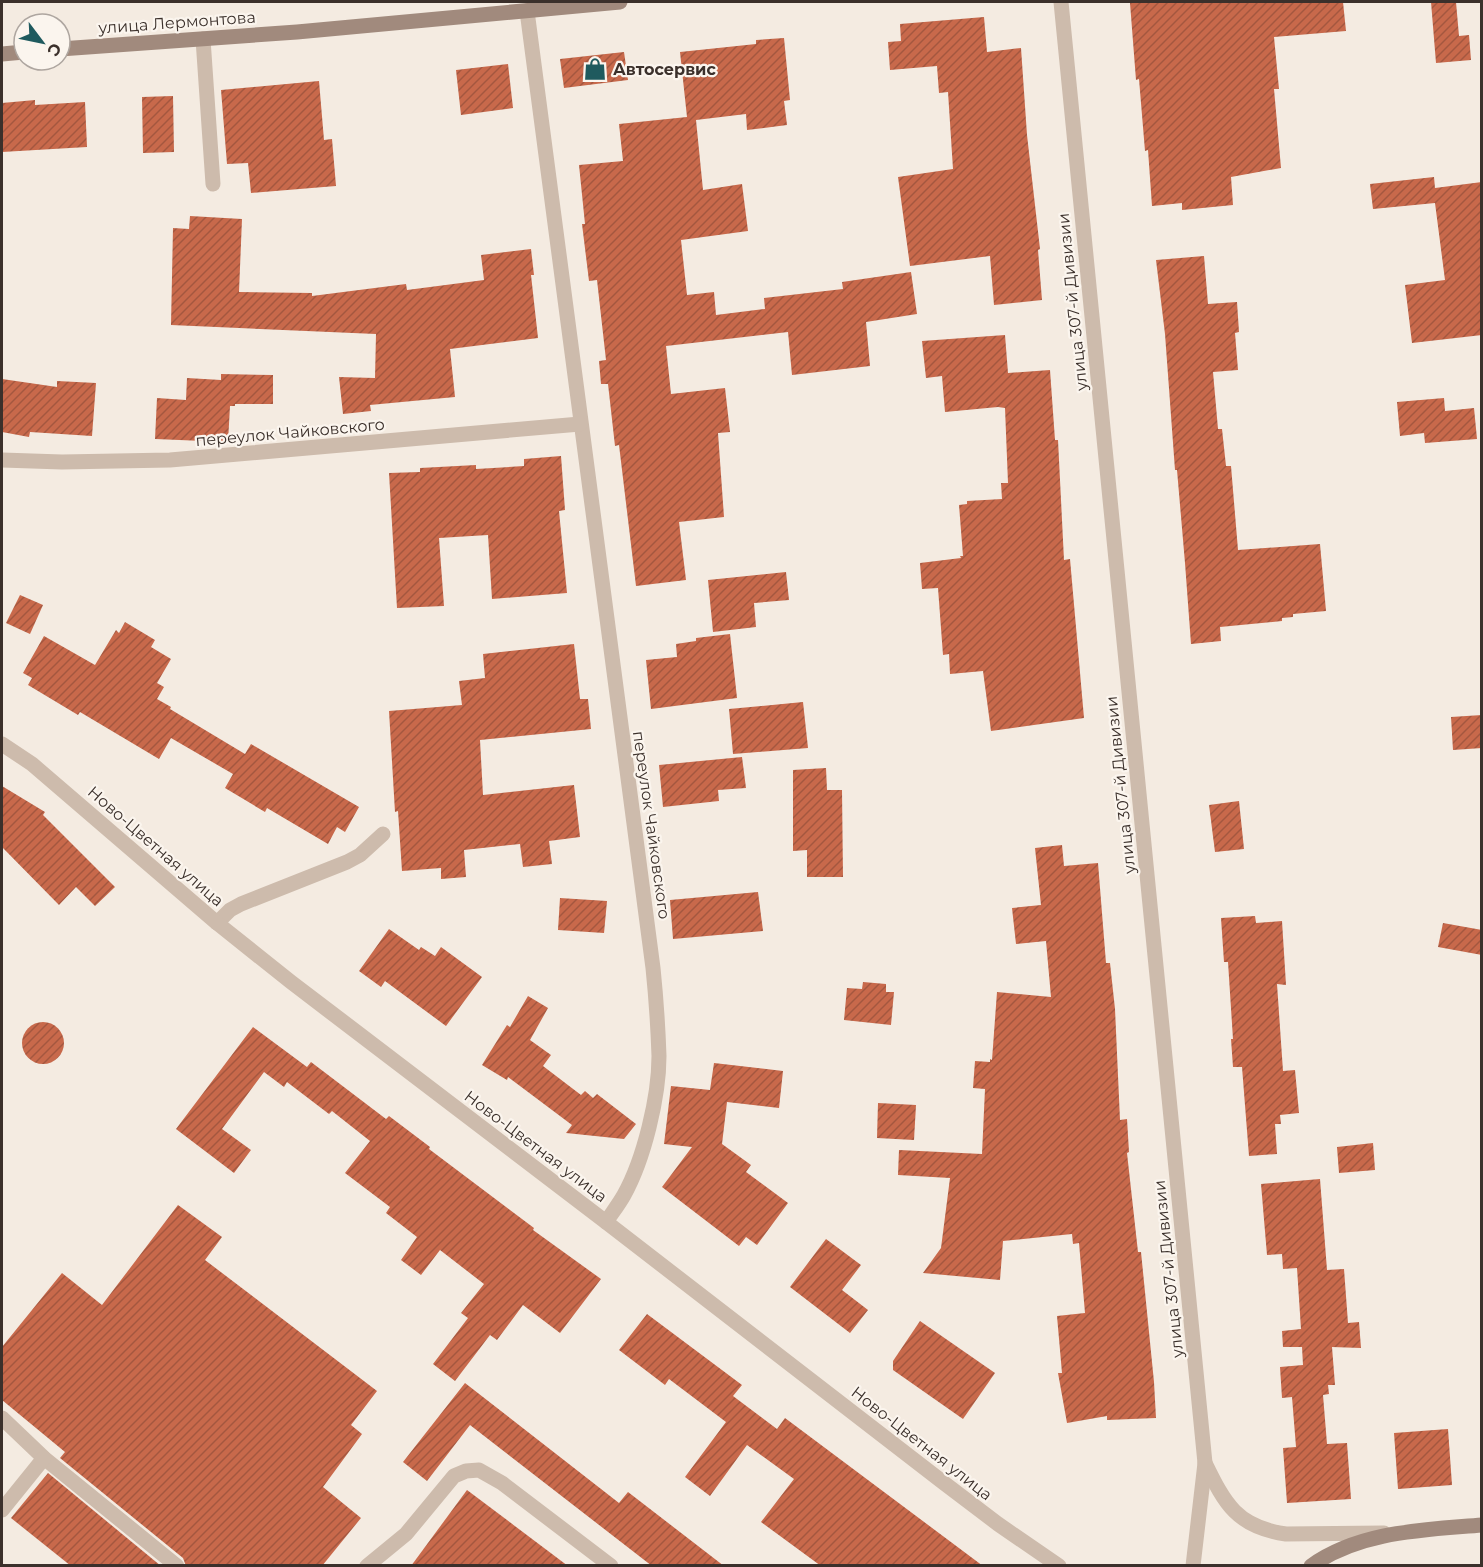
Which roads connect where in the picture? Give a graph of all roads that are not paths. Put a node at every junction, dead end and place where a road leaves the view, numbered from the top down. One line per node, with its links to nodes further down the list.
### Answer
1 (620, 2): 3 (main road, улица Лермонтова)
2 (1061, 2): 15 (street, улица 307-й Дивизии)
3 (527, 10): 4 (main road, улица Лермонтова); 7 (street, переулок Чайковского)
4 (203, 39): 5 (main road, улица Лермонтова); 6 (street)
5 (72, 48)
6 (213, 184)
7 (580, 424): 8 (street, переулок Чайковского); 12 (street, переулок Чайковского)
8 (2, 460)
9 (2, 744): 11 (street, Ново-Цветная улица)
10 (383, 834): 11 (street)
11 (218, 923): 12 (street, Ново-Цветная улица)
12 (606, 1222): 22 (street, Ново-Цветная улица)
13 (2, 1418): 14 (street)
14 (44, 1458): 16 (street); 19 (street)
15 (1205, 1463): 18 (street); 23 (street, улица 307-й Дивизии)
16 (2, 1510)
17 (1482, 1525): 18 (main road)
18 (1399, 1532): 24 (main road)
19 (177, 1566)
20 (367, 1566): 21 (street)
21 (611, 1566)
22 (1059, 1566)
23 (1193, 1566)
24 (1311, 1566)

